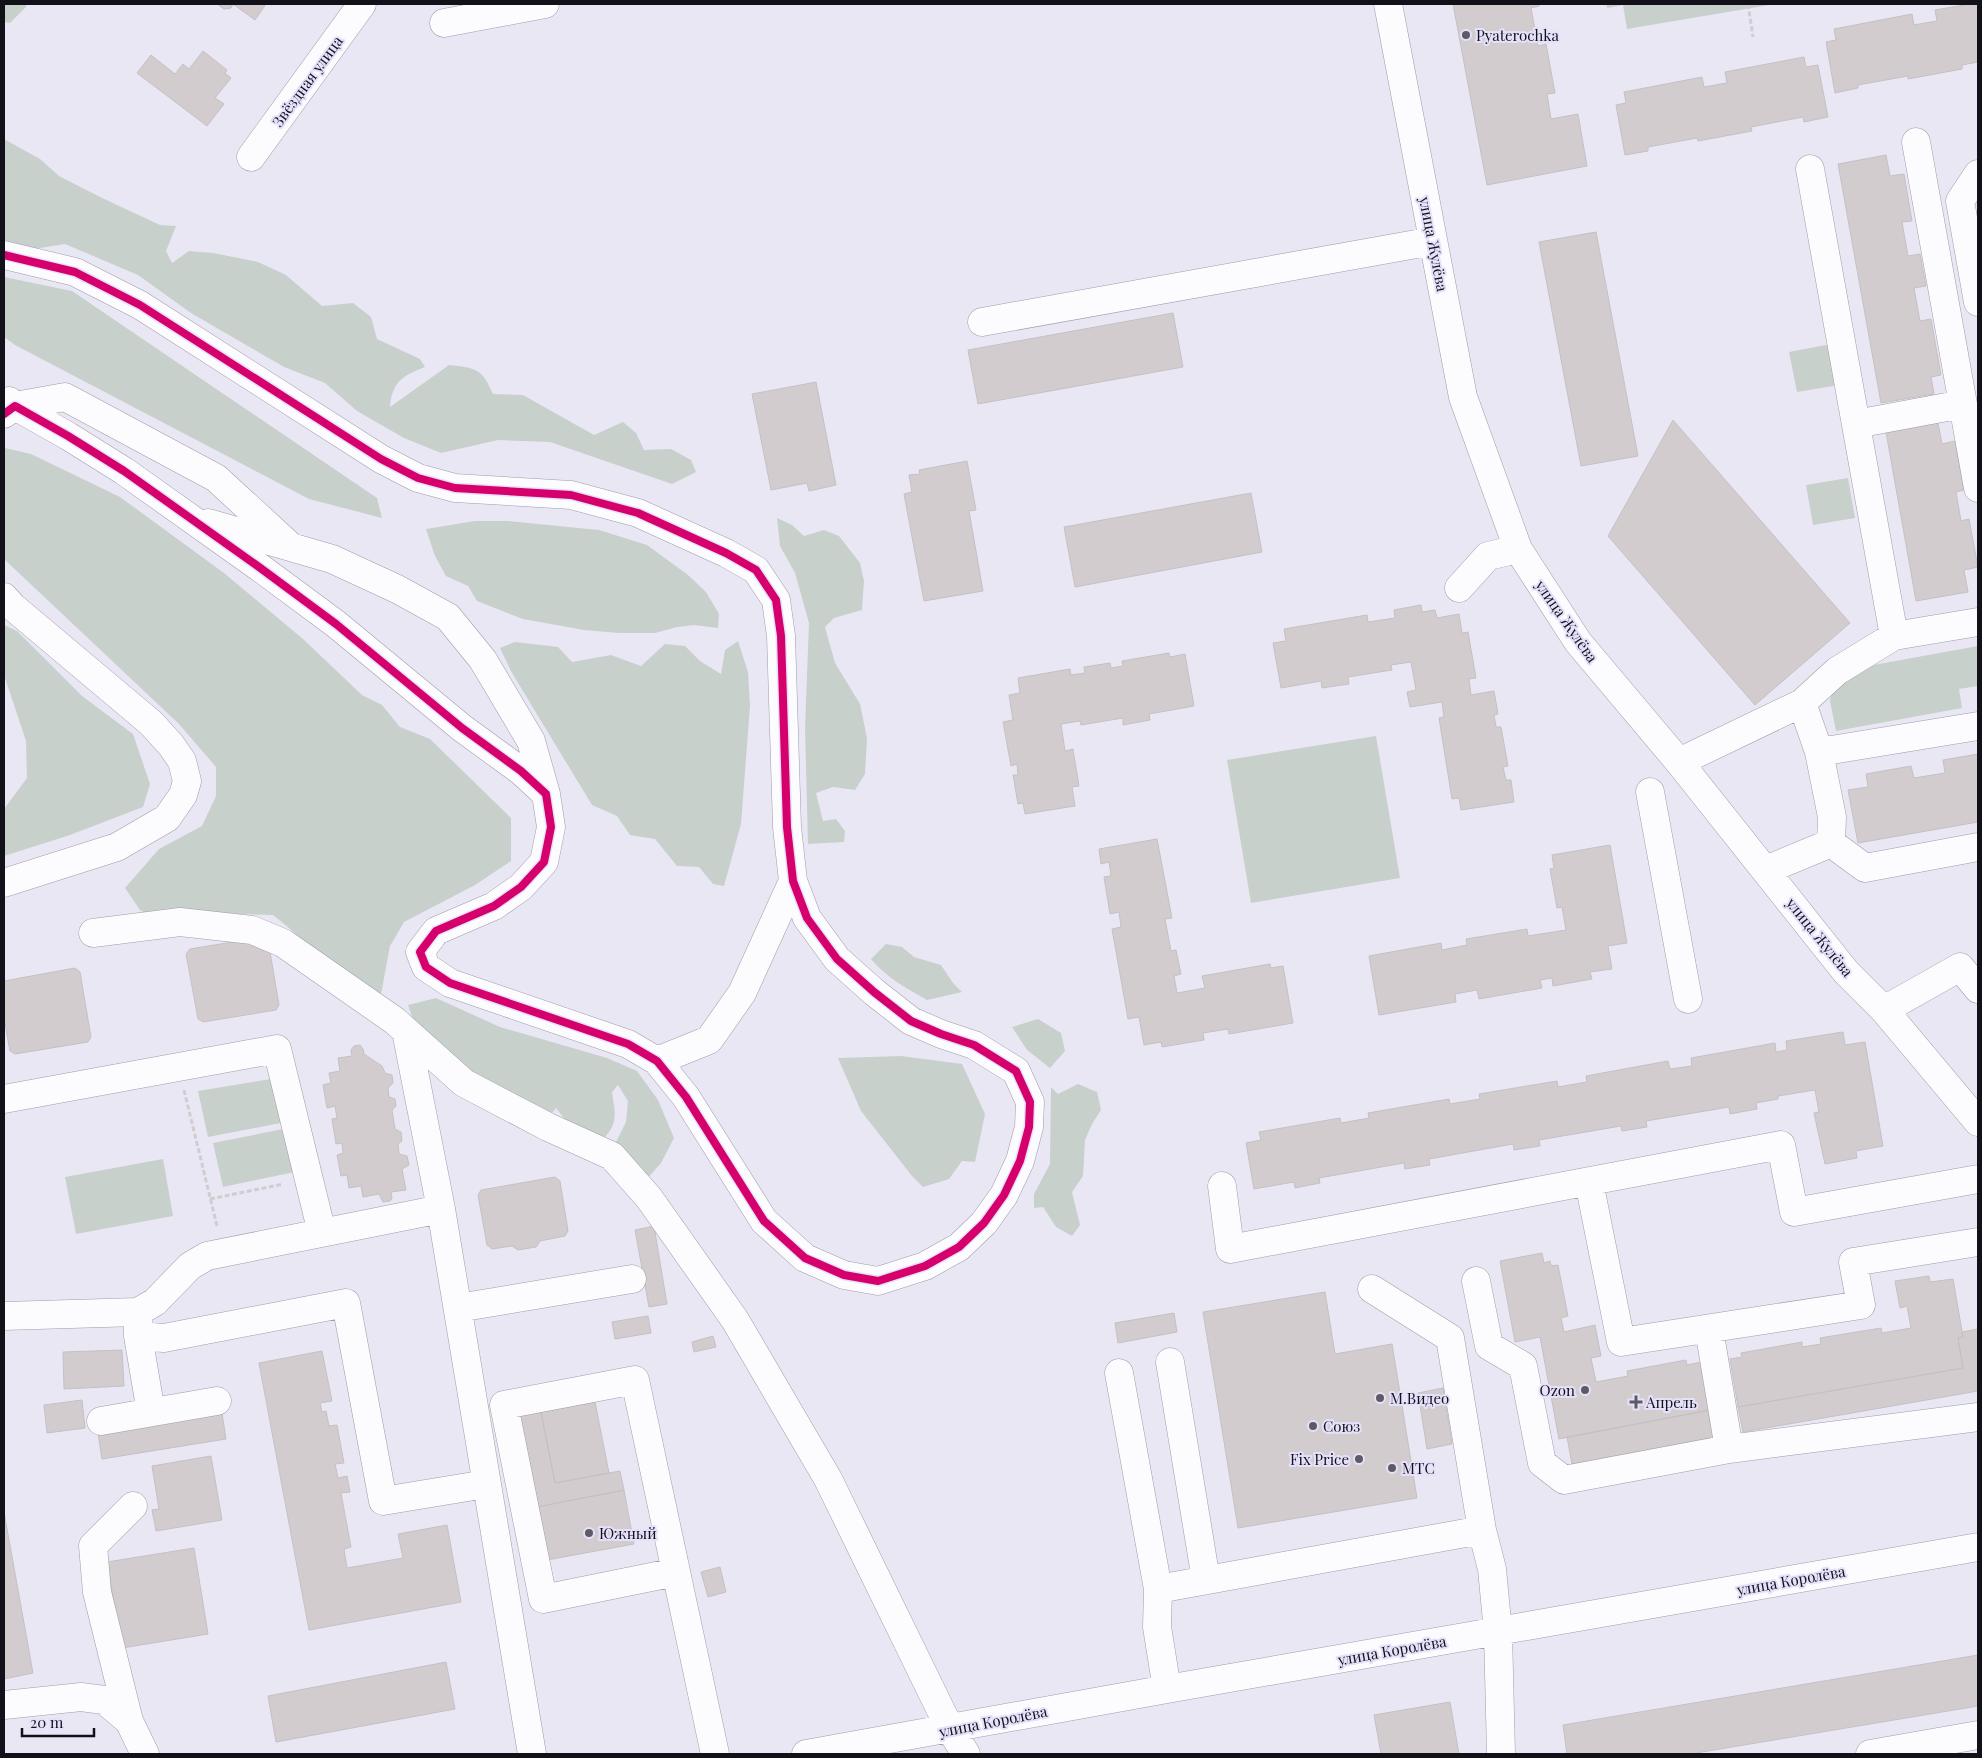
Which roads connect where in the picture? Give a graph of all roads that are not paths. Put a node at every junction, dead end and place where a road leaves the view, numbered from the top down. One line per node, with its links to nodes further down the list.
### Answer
1 (362, 4): 6 (street, Звёздная улица)
2 (545, 4): 4 (street)
3 (1388, 4): 9 (street, улица Жулёва)
4 (444, 23)
5 (1916, 142): 13 (street)
6 (251, 157)
7 (1810, 169): 15 (street)
8 (1978, 174): 11 (street)
9 (1433, 241): 12 (street); 19 (street, улица Жулёва)
10 (4, 256): 33 (street)
11 (1978, 302)
12 (982, 322)
13 (1963, 404): 15 (street); 16 (street)
14 (7, 406): 17 (street); 18 (street)
15 (1856, 424): 23 (street)
16 (1978, 488)
17 (188, 517): 18 (street); 29 (street)
18 (291, 547): 29 (street)
19 (1518, 549): 20 (street); 27 (street, улица Жулёва)
20 (1459, 588)
21 (4, 597): 34 (street)
22 (1978, 622): 23 (street)
23 (1894, 636): 24 (street)
24 (1802, 703): 26 (street); 27 (street)
25 (1978, 726): 26 (street)
26 (1819, 752): 30 (street)
27 (1679, 762): 32 (street, улица Жулёва)
28 (1650, 792): 37 (street)
29 (546, 794): 40 (street)
30 (1830, 842): 31 (street); 32 (street)
31 (1978, 848)
32 (1766, 870): 38 (street, улица Жулёва)
33 (793, 881): 40 (street); 40 (street)
34 (4, 883)
35 (92, 933): 39 (street)
36 (1978, 988): 38 (street)
37 (1688, 999)
38 (1884, 1010): 42 (street, улица Жулёва)
39 (406, 1031): 46 (street); 74 (street)
40 (657, 1061)
41 (4, 1099): 47 (street)
42 (1978, 1122)
43 (1978, 1178): 44 (street)
44 (1589, 1182): 45 (street); 55 (street)
45 (1222, 1186)
46 (441, 1209): 47 (street); 52 (street)
47 (322, 1233): 54 (street)
48 (1978, 1242): 55 (street)
49 (632, 1279): 52 (street)
50 (1476, 1281): 62 (street)
51 (1372, 1289): 65 (street)
52 (458, 1308): 63 (street)
53 (4, 1316): 54 (street)
54 (138, 1324): 59 (street); 63 (street)
55 (1709, 1329): 62 (street)
56 (1170, 1362): 68 (street)
57 (1119, 1372): 69 (street)
58 (217, 1401): 59 (street)
59 (152, 1412): 61 (street)
60 (1978, 1417): 62 (street)
61 (101, 1421)
62 (1729, 1450)
63 (486, 1484): 77 (street)
64 (133, 1506): 73 (street)
65 (1482, 1530): 68 (street); 70 (street)
66 (1978, 1547): 70 (street, улица Королёва)
67 (676, 1572): 67 (street); 78 (street)
68 (1206, 1580): 69 (street)
69 (1158, 1589): 71 (street)
70 (1498, 1632): 71 (street, улица Королёва); 81 (street)
71 (1167, 1689): 74 (street, улица Королёва)
72 (4, 1705): 73 (street)
73 (129, 1721): 76 (street)
74 (950, 1729): 79 (street, улица Королёва); 80 (street)
75 (1972, 1742): 82 (street)
76 (145, 1754)
77 (532, 1754)
78 (714, 1754)
79 (806, 1754)
80 (966, 1754)
81 (1501, 1754)
82 (1870, 1754)

